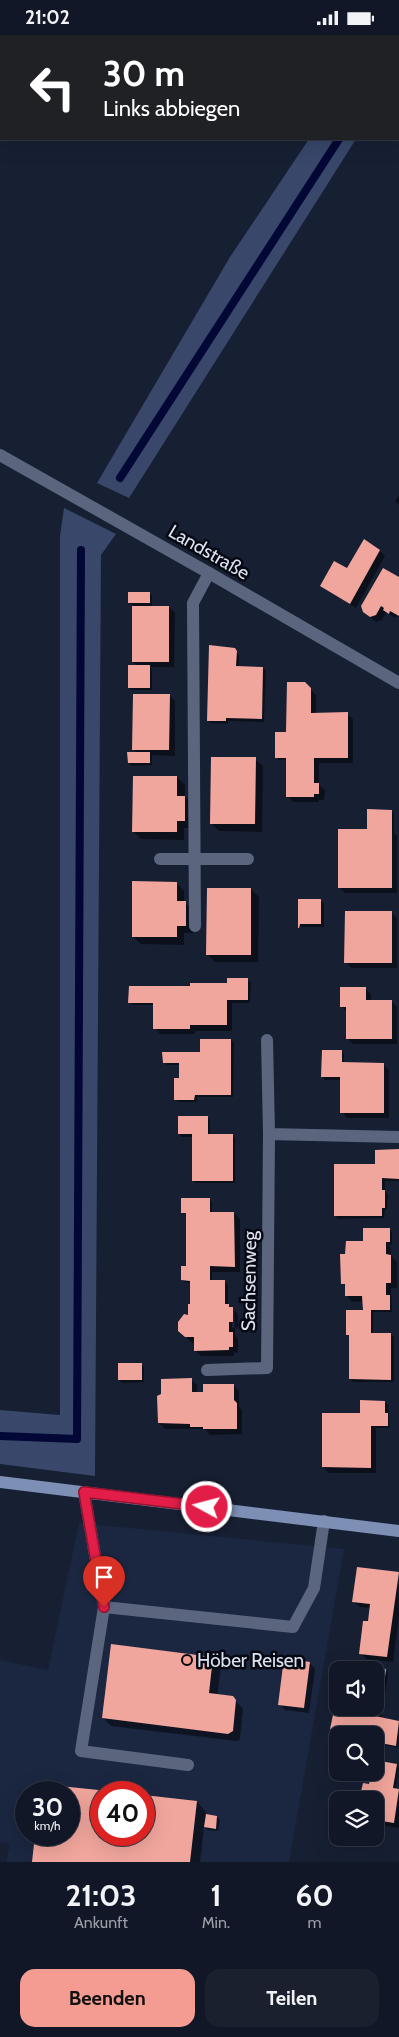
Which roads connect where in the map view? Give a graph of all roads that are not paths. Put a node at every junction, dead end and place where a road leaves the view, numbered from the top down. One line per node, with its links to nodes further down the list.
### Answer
1 (0, 455): 2 (street, Landstraße)
2 (209, 573): 3 (street, Landstraße); 5 (street)
3 (399, 683)
4 (160, 859): 5 (street)
5 (195, 859): 6 (street); 7 (street)
6 (248, 859)
7 (195, 926)
8 (267, 1040): 9 (street, Sachsenweg)
9 (269, 1134): 10 (street); 11 (street, Sachsenweg)
10 (399, 1137)
11 (207, 1369)
12 (0, 1482): 13 (street)
13 (84, 1492): 14 (street); 16 (street)
14 (324, 1521): 15 (street); 16 (street)
15 (399, 1531)
16 (104, 1607): 17 (street)
17 (188, 1765)

